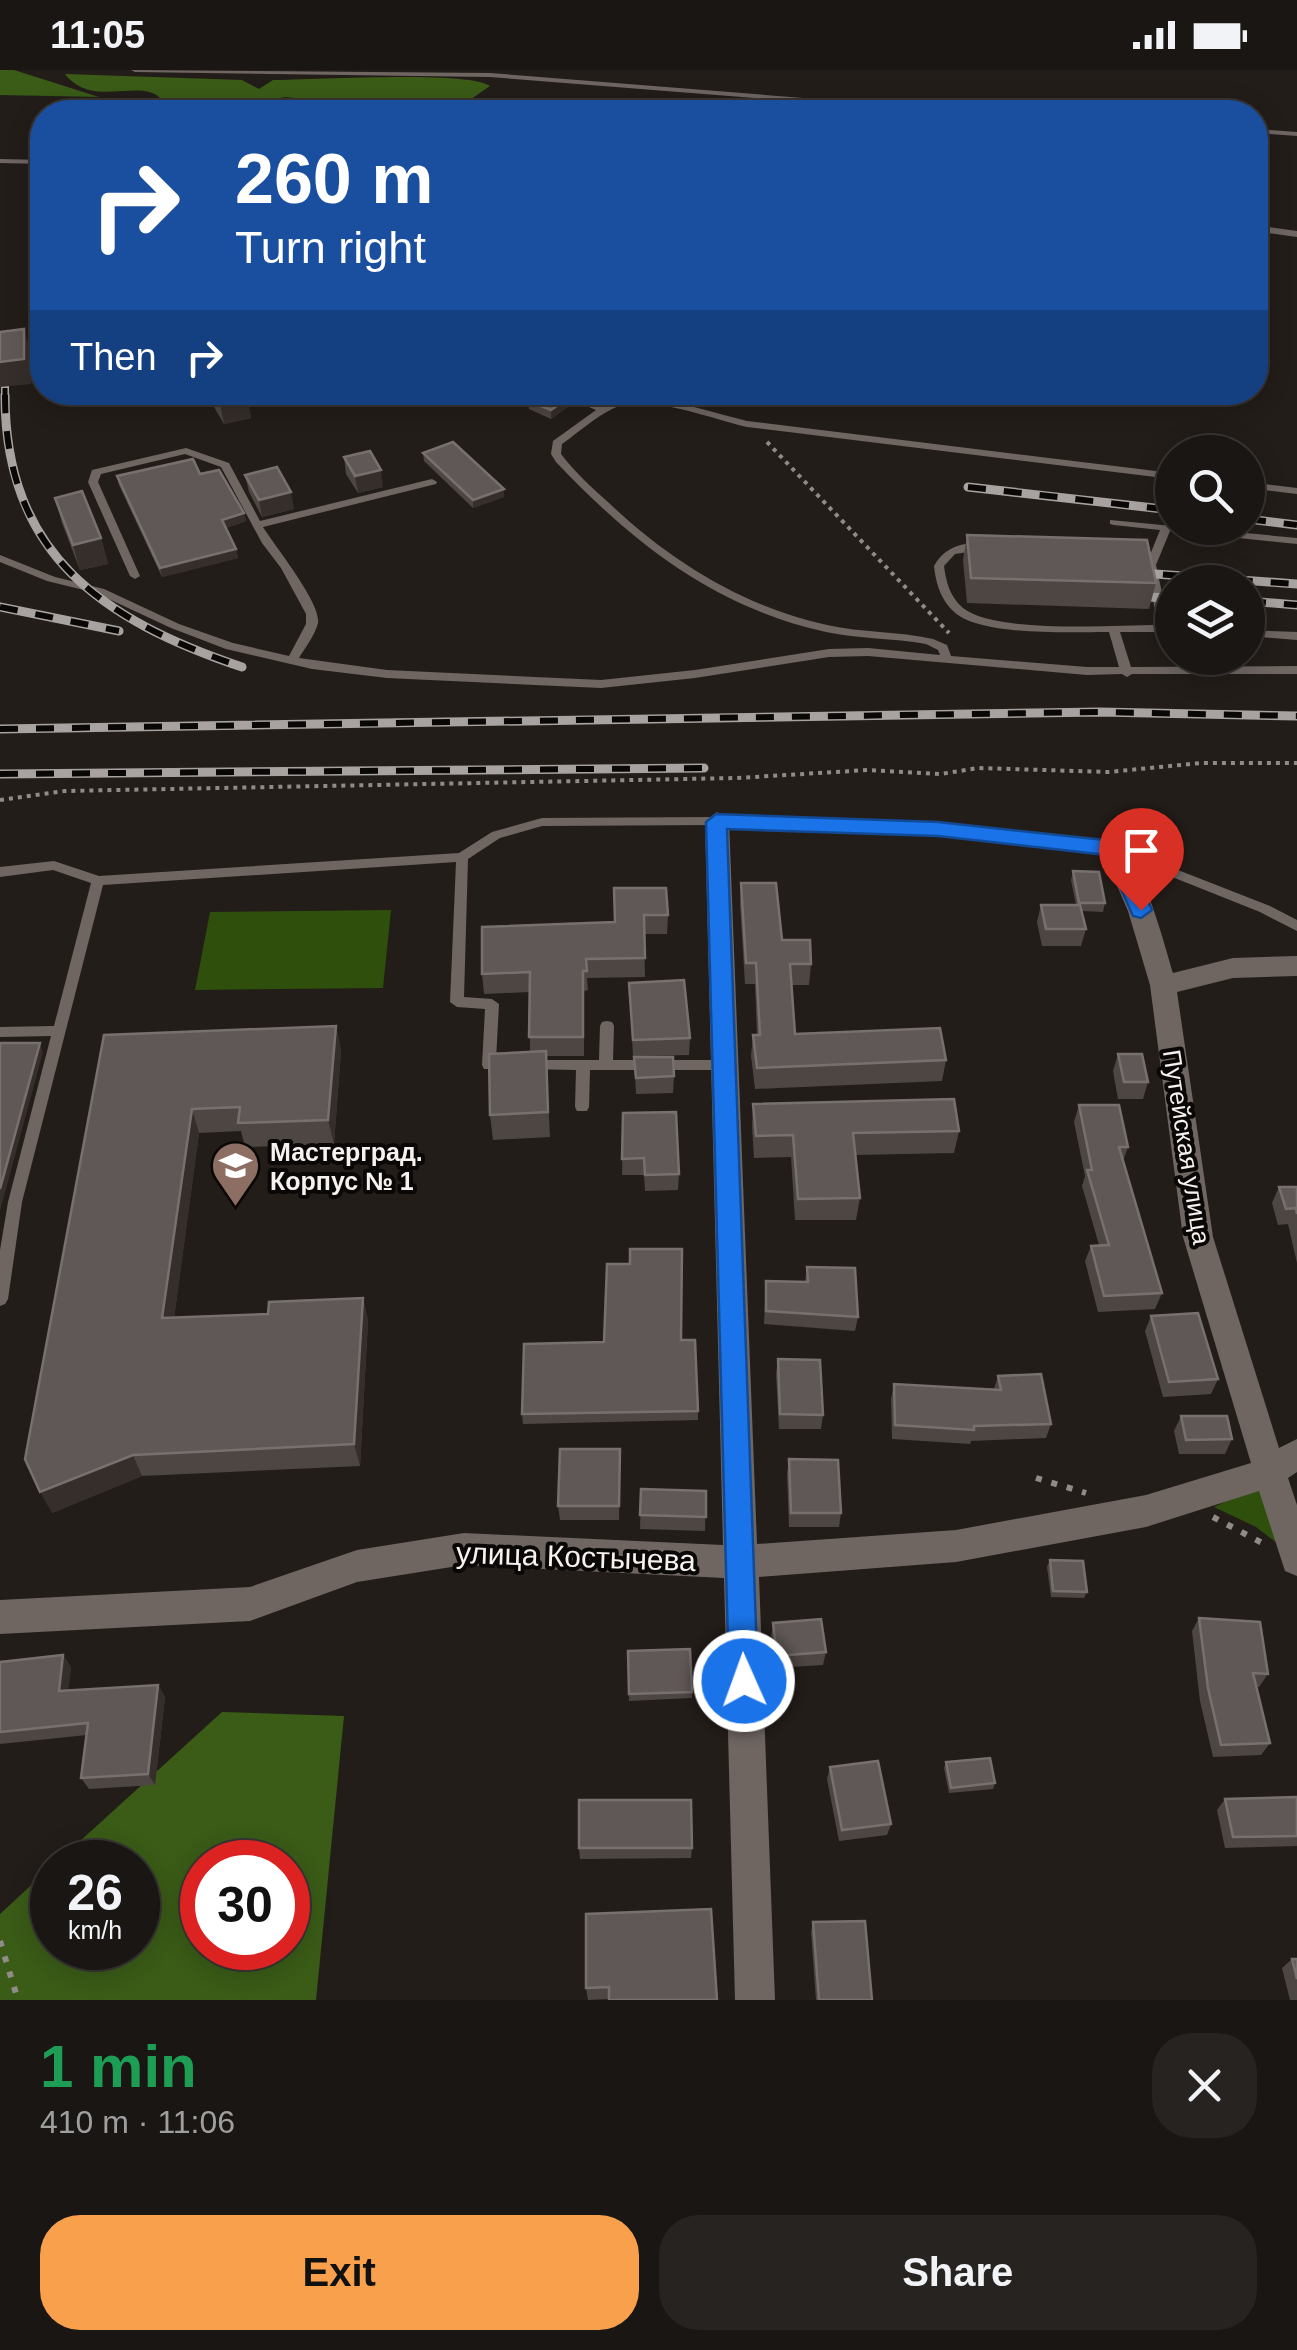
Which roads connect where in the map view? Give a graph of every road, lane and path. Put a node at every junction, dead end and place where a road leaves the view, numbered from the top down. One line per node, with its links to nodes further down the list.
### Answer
1 (135, 70): 2 (lane)
2 (804, 100)
3 (1268, 132): 4 (lane)
4 (1297, 134)
5 (0, 162): 6 (lane)
6 (30, 162)
7 (1268, 230): 8 (lane)
8 (1297, 234)
9 (592, 405): 12 (lane)
10 (620, 405): 12 (lane)
11 (655, 405): 13 (lane)
12 (605, 410): 34 (lane)
13 (730, 421): 14 (lane); 36 (path)
14 (1155, 474)
15 (432, 482): 19 (lane)
16 (1265, 487): 17 (lane)
17 (1297, 492)
18 (1114, 522): 20 (lane)
19 (257, 525): 28 (lane); 35 (lane)
20 (1155, 527)
21 (1265, 538): 22 (lane)
22 (1297, 541)
23 (1158, 545): 26 (lane)
24 (1004, 548): 30 (lane)
25 (1134, 554): 26 (lane)
26 (1153, 555): 29 (lane)
27 (0, 558): 35 (lane)
28 (135, 576)
29 (1155, 586)
30 (1113, 628): 31 (lane); 38 (lane)
31 (1155, 629)
32 (1265, 634): 33 (lane)
33 (1297, 636)
34 (946, 657): 35 (lane); 36 (lane)
35 (292, 661)
36 (976, 661): 38 (lane)
37 (1297, 670): 38 (lane)
38 (1127, 673)
39 (1297, 763): 40 (path)
40 (0, 800)
41 (716, 822): 42 (lane); 43 (lane); 54 (street)
42 (1114, 849): 46 (lane); 48 (street, Путейская улица)
43 (462, 856): 45 (lane); 52 (lane)
44 (0, 872): 45 (lane)
45 (98, 880): 50 (lane)
46 (1297, 926)
47 (1297, 966): 48 (street)
48 (1164, 986): 57 (street, Путейская улица)
49 (606, 1026): 53 (lane)
50 (59, 1031): 51 (lane); 56 (lane)
51 (0, 1032)
52 (583, 1065): 53 (lane); 55 (lane)
53 (606, 1065): 54 (lane)
54 (724, 1065): 59 (street)
55 (582, 1106)
56 (0, 1299)
57 (1283, 1463): 58 (street, Путейская улица); 59 (street, улица Костычева)
58 (1297, 1560)
59 (739, 1562): 60 (street, улица Костычева); 63 (street)
60 (0, 1617)
61 (0, 1941): 62 (path)
62 (18, 2000)
63 (755, 2000)

